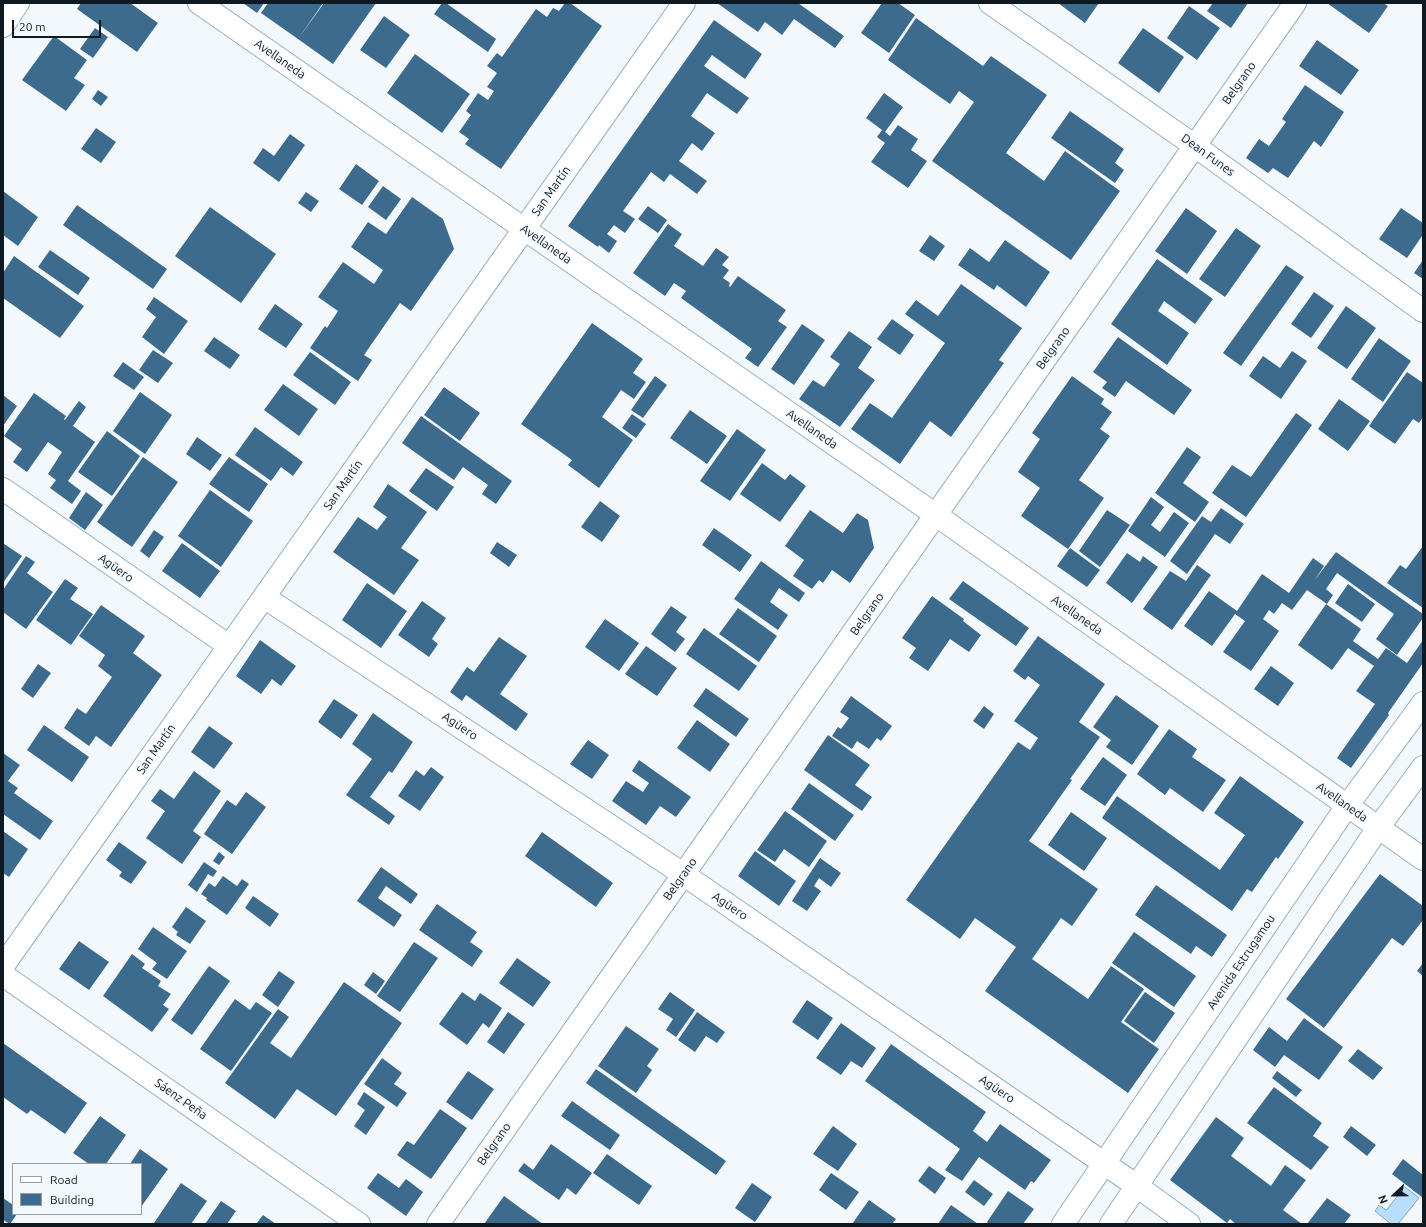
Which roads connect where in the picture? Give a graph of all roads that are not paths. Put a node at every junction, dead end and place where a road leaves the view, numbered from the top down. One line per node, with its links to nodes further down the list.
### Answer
1 (18, 3): 6 (street)
2 (199, 3): 8 (street, Avellaneda)
3 (684, 3): 8 (street, San Martín)
4 (990, 3): 7 (street, Dean Funes)
5 (1295, 3): 7 (street, Belgrano)
6 (3, 26)
7 (1195, 146): 9 (street, Dean Funes); 11 (street, Belgrano)
8 (524, 229): 11 (street, Avellaneda); 12 (street, San Martín)
9 (1423, 311)
10 (3, 490): 13 (street, Agüero)
11 (936, 515): 16 (street, Avellaneda); 19 (street, Belgrano)
12 (264, 597): 13 (street, San Martín); 19 (street, Agüero)
13 (229, 646): 20 (street, San Martín)
14 (1423, 703): 16 (street, Avenida Estrugamou)
15 (1423, 767): 17 (street)
16 (1347, 806): 17 (street, Avellaneda); 22 (street, Avenida Estrugamou)
17 (1378, 828): 18 (street, Avellaneda); 23 (street)
18 (1423, 858)
19 (683, 874): 22 (street, Agüero); 25 (street, Belgrano)
20 (3, 966)
21 (3, 975): 24 (street, Sáenz Peña)
22 (1104, 1163): 23 (street, Agüero); 26 (street, Avenida Estrugamou)
23 (1137, 1186): 27 (street); 28 (street, Agüero)
24 (359, 1224)
25 (438, 1224)
26 (1063, 1224)
27 (1111, 1224)
28 (1189, 1224)

